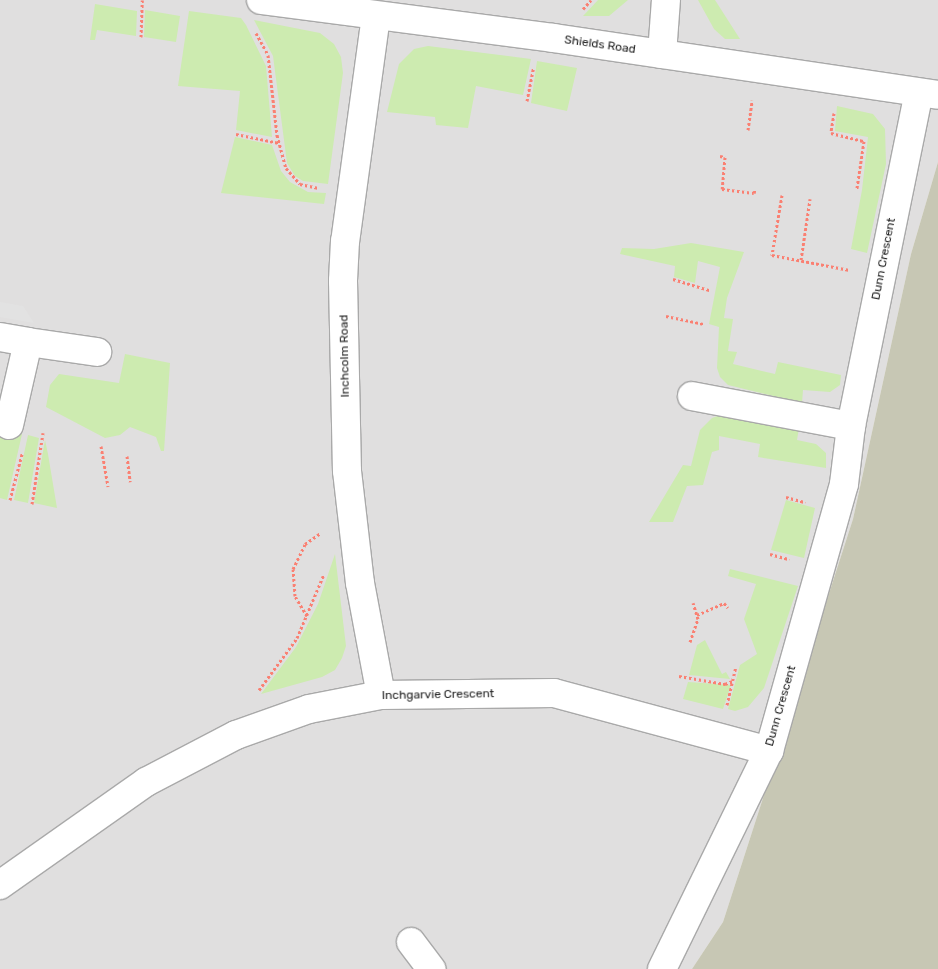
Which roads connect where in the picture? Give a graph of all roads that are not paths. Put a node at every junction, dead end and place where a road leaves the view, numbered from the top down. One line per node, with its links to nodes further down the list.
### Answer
1 (261, 0): 3 (street, Shields Road)
2 (666, 0): 4 (street)
3 (376, 16): 4 (street, Shields Road); 12 (street, Inchcolm Road)
4 (662, 54): 5 (street, Shields Road)
5 (929, 94): 11 (street, Dunn Crescent)
6 (0, 337): 7 (street)
7 (28, 342): 8 (street); 10 (street)
8 (97, 352)
9 (692, 396): 11 (street)
10 (9, 425)
11 (850, 426): 13 (street, Dunn Crescent)
12 (381, 695): 13 (street, Inchgarvie Crescent); 14 (street, Inchgarvie Crescent)
13 (769, 751): 17 (street, Dunn Crescent)
14 (0, 885)
15 (411, 942): 16 (street)
16 (431, 969)
17 (662, 969)

